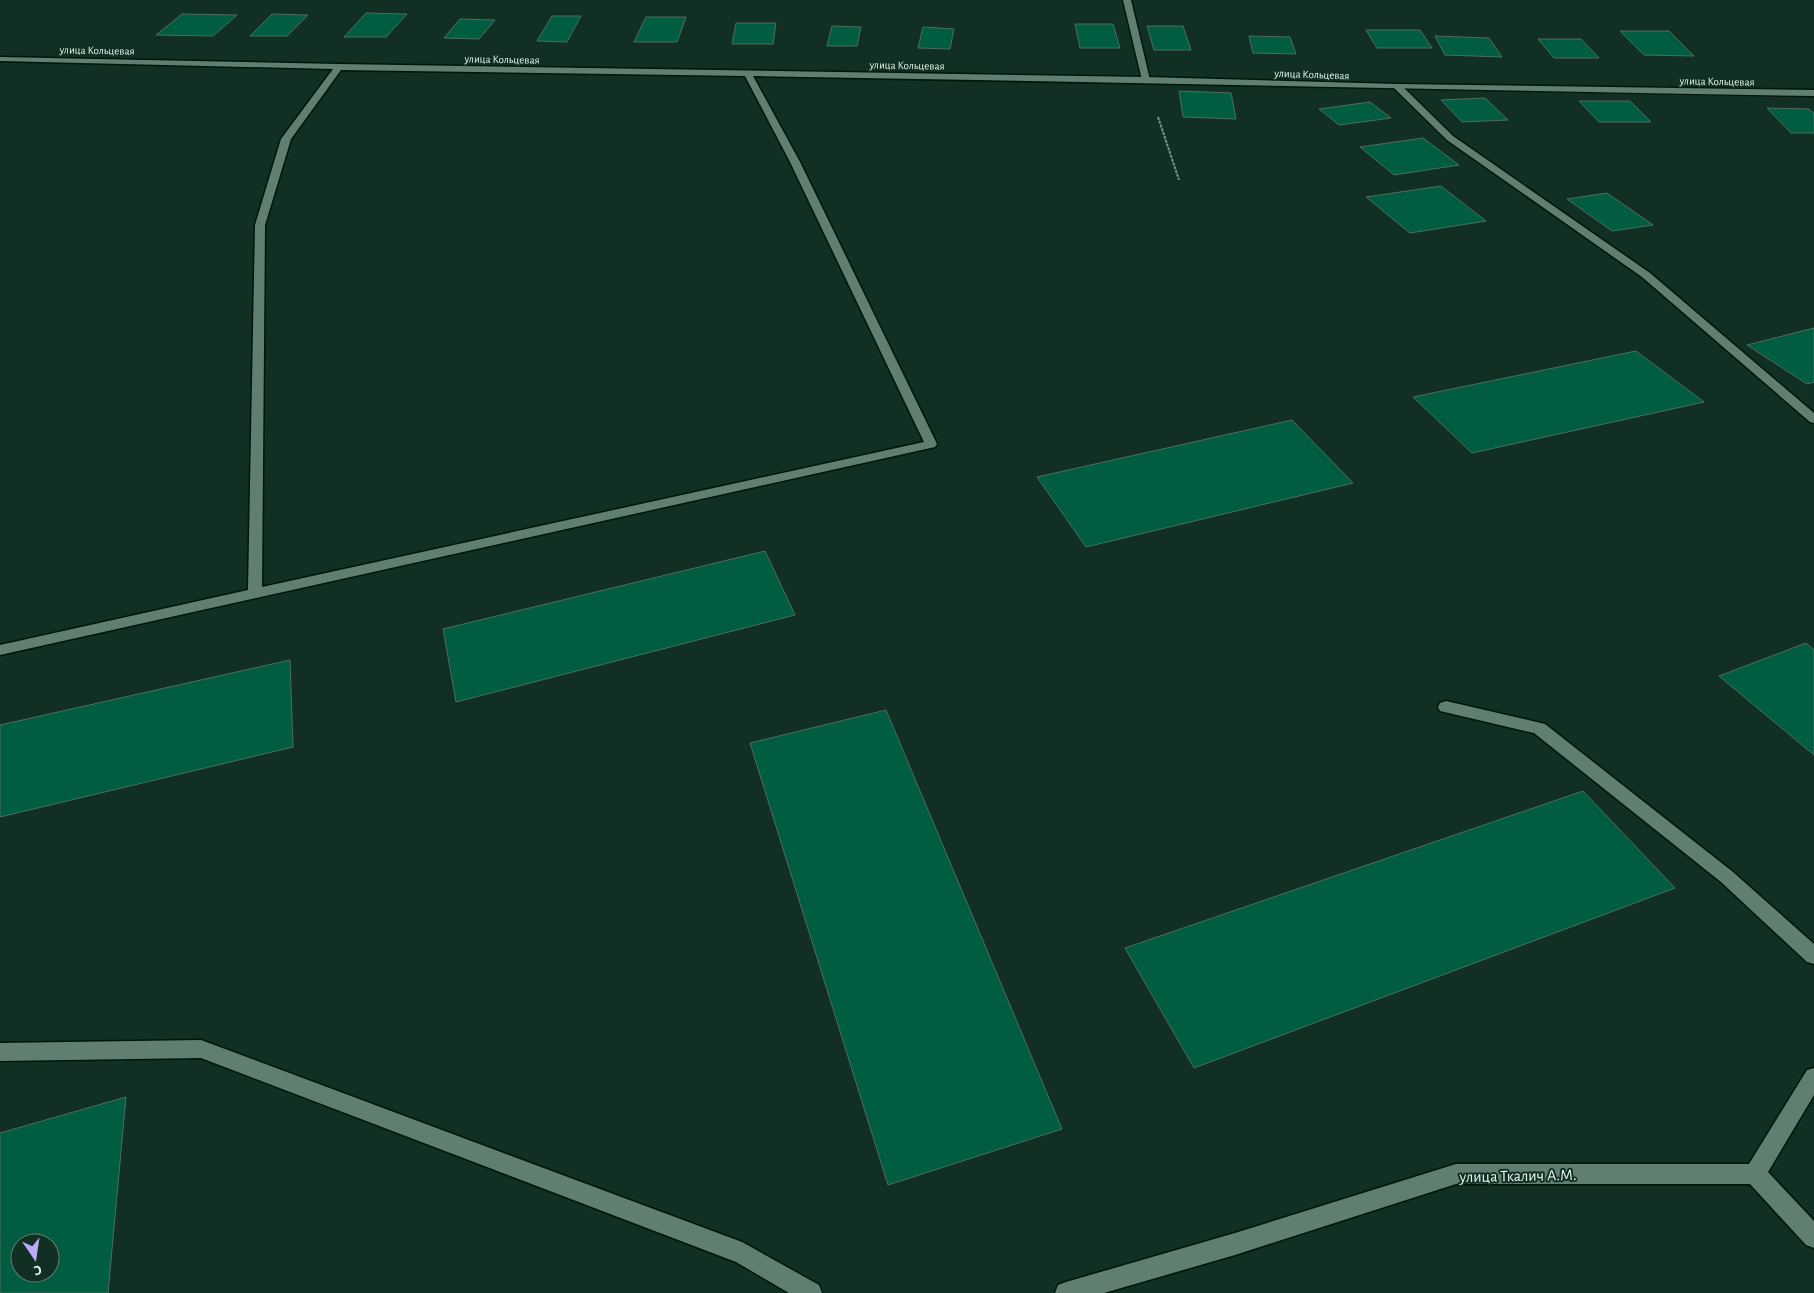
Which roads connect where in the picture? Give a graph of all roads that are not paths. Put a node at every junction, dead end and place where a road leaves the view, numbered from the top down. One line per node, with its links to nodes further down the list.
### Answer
1 (1127, 0): 5 (street)
2 (0, 59): 3 (street, улица Кольцевая)
3 (339, 67): 4 (street, улица Кольцевая); 9 (street)
4 (748, 74): 5 (street, улица Кольцевая); 9 (street)
5 (1146, 80): 6 (street, улица Кольцевая)
6 (1398, 88): 7 (street, улица Кольцевая); 8 (street)
7 (1814, 93)
8 (1814, 418)
9 (255, 592): 10 (street)
10 (0, 650)
11 (1446, 707): 12 (street)
12 (1814, 956)
13 (0, 1052): 17 (street)
14 (1814, 1077): 15 (street)
15 (1755, 1174): 16 (street); 18 (street, улица Ткалич А.М.)
16 (1814, 1237)
17 (811, 1293)
18 (1066, 1293)

